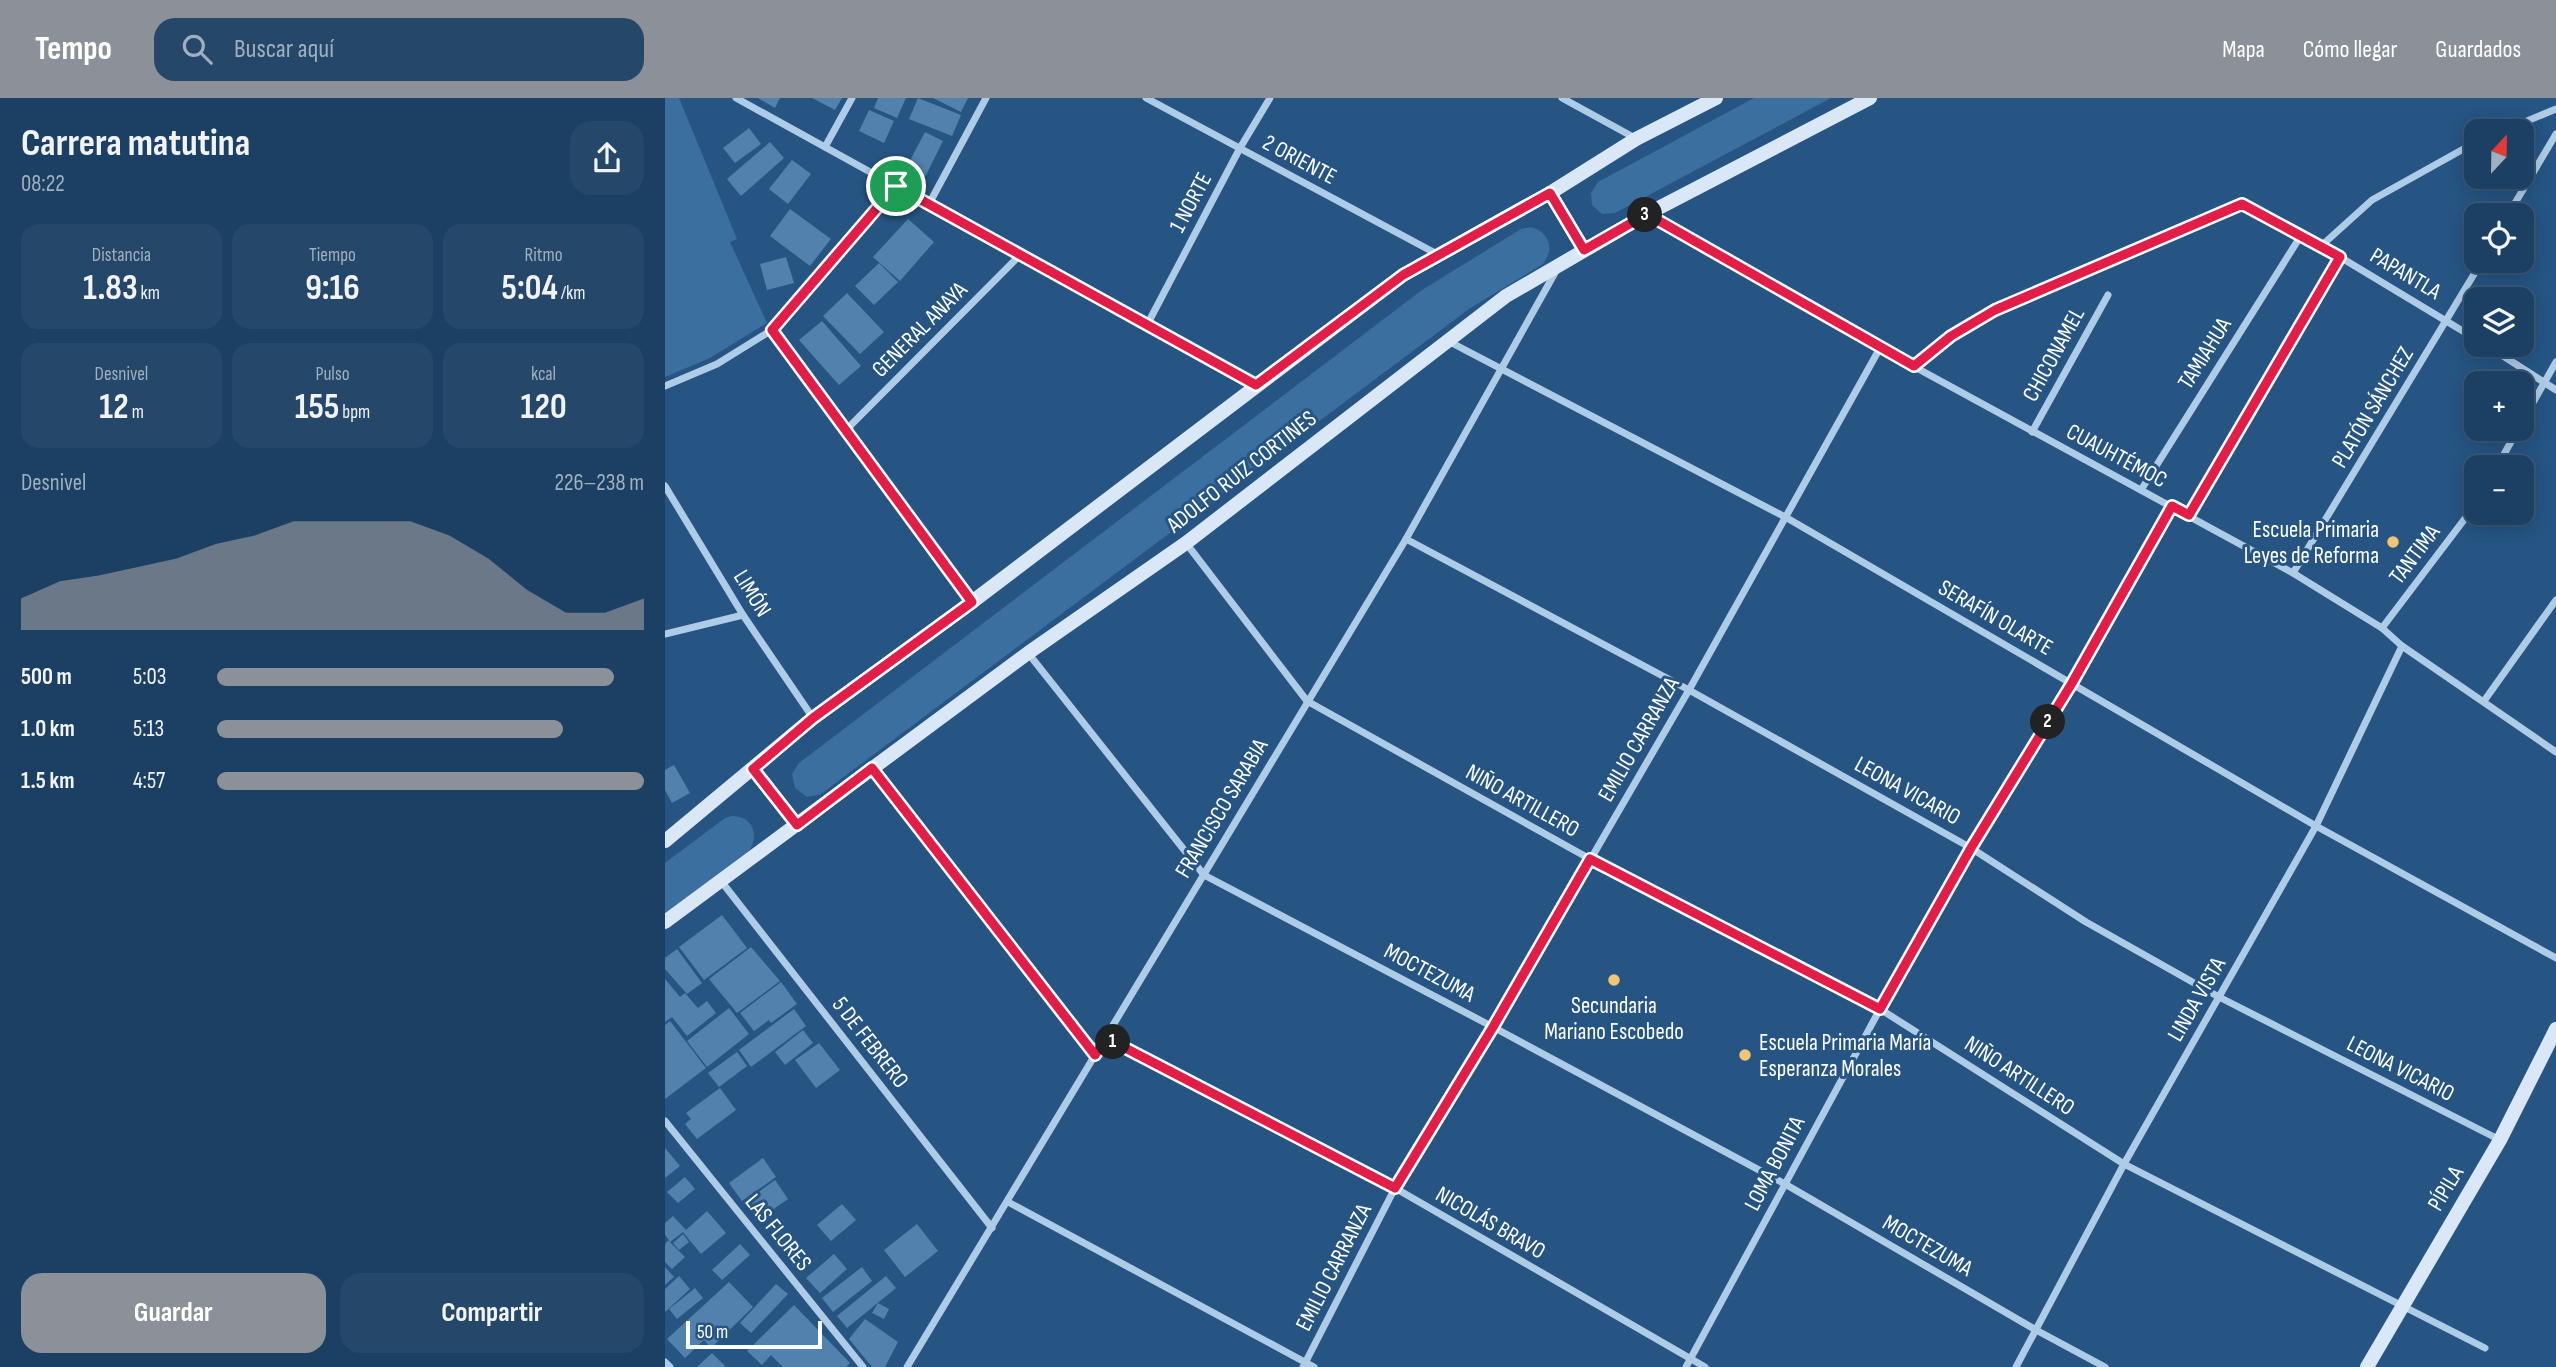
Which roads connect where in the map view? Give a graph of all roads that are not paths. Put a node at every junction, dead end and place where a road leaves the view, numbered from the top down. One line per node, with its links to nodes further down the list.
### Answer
1 (736, 98): 13 (street)
2 (852, 98): 13 (street)
3 (986, 98): 19 (street)
4 (1146, 98): 14 (street, 2 ORIENTE)
5 (1270, 98): 14 (street, 1 NORTE)
6 (1716, 98): 12 (main road)
7 (1870, 98): 21 (main road, ADOLFO RUIZ CORTINES)
8 (1565, 99): 12 (street)
9 (2556, 108): 10 (street)
10 (2531, 119)
11 (2556, 134): 18 (street)
12 (1636, 139): 17 (main road)
13 (825, 147): 16 (street)
14 (1240, 149): 25 (street, 2 ORIENTE); 32 (street, 1 NORTE)
15 (2464, 149): 23 (street)
16 (896, 186): 19 (street); 33 (street)
17 (1550, 193): 24 (main road); 25 (main road)
18 (2515, 203)
19 (929, 204): 26 (street)
20 (2242, 204): 22 (street, PAPANTLA); 39 (street, CHICONAMEL)
21 (1647, 214): 24 (main road, ADOLFO RUIZ CORTINES); 36 (street, CUAUHTÉMOC)
22 (2300, 237): 23 (street, PAPANTLA); 49 (street, TAMIAHUA)
23 (2320, 247): 27 (street, PAPANTLA)
24 (1584, 250): 28 (main road, ADOLFO RUIZ CORTINES)
25 (1437, 254): 42 (main road)
26 (1020, 255): 32 (street); 46 (street, GENERAL ANAYA)
27 (2340, 257): 31 (street, PAPANTLA); 51 (street)
28 (1560, 263): 35 (main road, ADOLFO RUIZ CORTINES); 40 (street, FRANCISCO SARABIA)
29 (2475, 273): 31 (street, PLATÓN SÁNCHEZ)
30 (2108, 295): 47 (street, CHICONAMEL)
31 (2447, 320): 34 (street, PAPANTLA); 56 (street, PLATÓN SÁNCHEZ)
32 (1147, 325): 42 (street)
33 (772, 330): 43 (street); 46 (street)
34 (2464, 331)
35 (1447, 341): 40 (street, SERAFÍN OLARTE); 55 (main road, ADOLFO RUIZ CORTINES)
36 (1880, 348): 39 (street, CUAUHTÉMOC); 52 (street, EMILIO CARRANZA)
37 (2505, 357): 41 (street)
38 (2556, 362): 41 (street)
39 (1914, 366): 47 (street, CUAUHTÉMOC)
40 (1500, 369): 52 (street, SERAFÍN OLARTE); 54 (street, FRANCISCO SARABIA)
41 (2544, 382): 44 (street); 45 (street)
42 (1256, 385): 58 (main road)
43 (665, 386)
44 (2556, 390)
45 (2534, 400)
46 (845, 431): 58 (street)
47 (2032, 432): 49 (street, CUAUHTÉMOC)
48 (665, 486): 59 (street, LIMÓN)
49 (2141, 490): 50 (street, CUAUHTÉMOC)
50 (2172, 506): 51 (street, CUAUHTÉMOC); 64 (street, LOMA BONITA)
51 (2189, 515): 56 (street, CUAUHTÉMOC)
52 (1787, 518): 64 (street, SERAFÍN OLARTE); 65 (street, EMILIO CARRANZA)
53 (2464, 520): 60 (street, TANTIMA)
54 (1406, 539): 65 (street, LEONA VICARIO); 66 (street, FRANCISCO SARABIA)
55 (1186, 543): 63 (main road, ADOLFO RUIZ CORTINES); 66 (street, NIÑO ARTILLERO)
56 (2293, 573): 60 (street, CUAUHTÉMOC)
57 (2556, 600): 67 (street)
58 (972, 602): 68 (main road)
59 (743, 615): 61 (street); 68 (street, LIMÓN)
60 (2382, 628): 62 (street, CUAUHTÉMOC)
61 (665, 634)
62 (2402, 646): 67 (street, CUAUHTÉMOC); 73 (street, LINDA VISTA)
63 (1028, 653): 70 (main road, ADOLFO RUIZ CORTINES); 77 (street, MOCTEZUMA)
64 (2072, 683): 73 (street, SERAFÍN OLARTE); 75 (street, LOMA BONITA)
65 (1689, 690): 75 (street, LEONA VICARIO); 76 (street, EMILIO CARRANZA)
66 (1307, 701): 76 (street, NIÑO ARTILLERO); 77 (street, FRANCISCO SARABIA)
67 (2484, 701): 69 (street, CUAUHTÉMOC)
68 (813, 718): 71 (main road)
69 (2556, 752)
70 (872, 768): 72 (main road, ADOLFO RUIZ CORTINES); 86 (street)
71 (753, 769): 72 (main road); 74 (main road)
72 (797, 825): 78 (main road, ADOLFO RUIZ CORTINES)
73 (2316, 826): 80 (street, SERAFÍN OLARTE); 81 (street, LINDA VISTA)
74 (665, 841)
75 (1971, 848): 81 (street, LEONA VICARIO); 82 (street, LOMA BONITA)
76 (1590, 859): 82 (street, NIÑO ARTILLERO); 83 (street, EMILIO CARRANZA)
77 (1204, 875): 83 (street, MOCTEZUMA); 85 (street, FRANCISCO SARABIA)
78 (720, 880): 79 (main road, ADOLFO RUIZ CORTINES); 93 (street, 5 DE FEBRERO)
79 (665, 922)
80 (2556, 958)
81 (2219, 997): 88 (street, LEONA VICARIO); 89 (street, LINDA VISTA)
82 (1880, 1009): 89 (street, NIÑO ARTILLERO); 90 (street, LOMA BONITA)
83 (1493, 1027): 90 (street, MOCTEZUMA); 91 (street, EMILIO CARRANZA)
84 (2556, 1029): 88 (main road, PÍPILA)
85 (1106, 1038): 86 (street, FRANCISCO SARABIA); 91 (street, NICOLÁS BRAVO)
86 (1095, 1055): 92 (street, FRANCISCO SARABIA)
87 (665, 1121): 101 (street, LAS FLORES)
88 (2500, 1140): 94 (main road, PÍPILA)
89 (2124, 1164): 94 (street, NIÑO ARTILLERO); 95 (street, LINDA VISTA)
90 (1785, 1184): 95 (street, MOCTEZUMA); 97 (street, LOMA BONITA)
91 (1395, 1188): 97 (street, NICOLÁS BRAVO); 99 (street, EMILIO CARRANZA)
92 (1008, 1202): 93 (street, FRANCISCO SARABIA); 99 (street)
93 (992, 1228): 102 (street, FRANCISCO SARABIA)
94 (2402, 1306): 96 (street, NIÑO ARTILLERO); 108 (main road, PÍPILA)
95 (2036, 1331): 106 (street, LINDA VISTA); 107 (street, MOCTEZUMA)
96 (2485, 1348)
97 (1691, 1359): 104 (street, LOMA BONITA); 105 (street, NICOLÁS BRAVO)
98 (665, 1362): 100 (street)
99 (1305, 1365): 103 (street)
100 (670, 1367)
101 (863, 1367)
102 (907, 1367)
103 (1314, 1367)
104 (1686, 1367)
105 (1705, 1367)
106 (2016, 1367)
107 (2105, 1367)
108 (2367, 1367)

